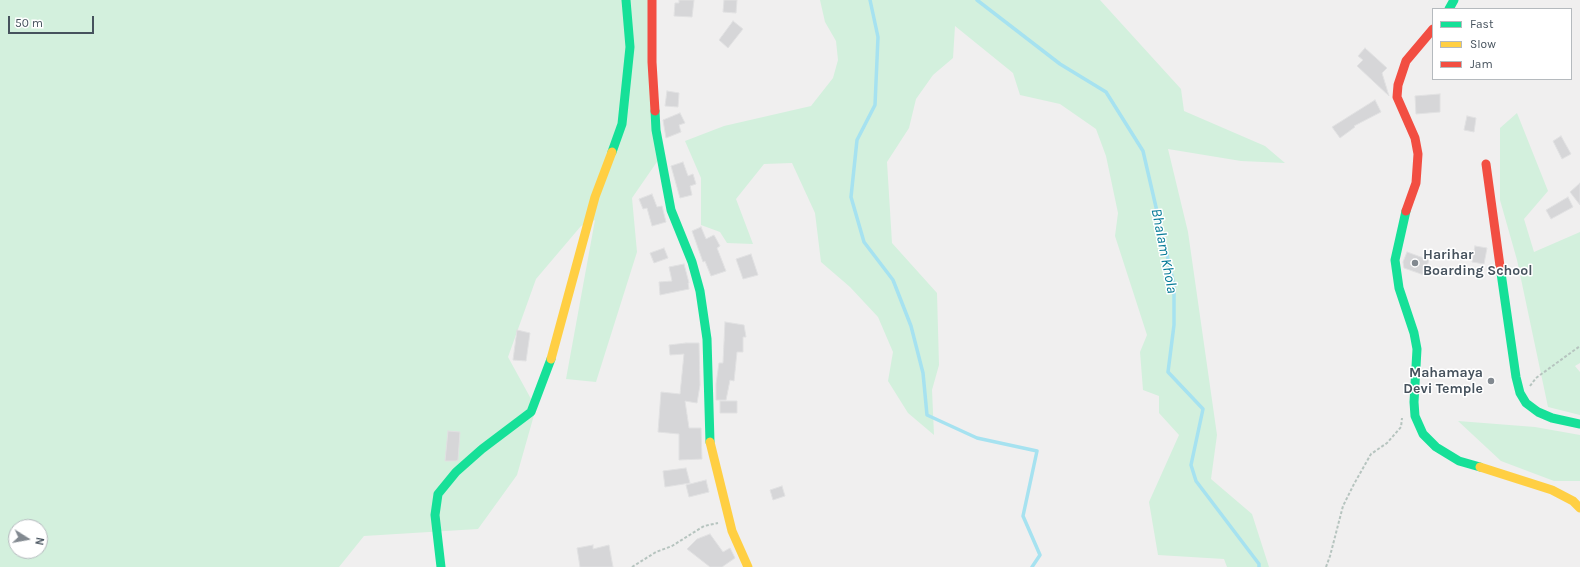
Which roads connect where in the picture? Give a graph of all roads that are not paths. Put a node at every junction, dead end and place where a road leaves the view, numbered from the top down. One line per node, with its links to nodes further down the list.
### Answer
1 (626, 0): 7 (main road)
2 (652, 0): 8 (main road)
3 (1432, 30): 6 (main road)
4 (1486, 164): 5 (main road)
5 (1580, 424)
6 (1580, 508)
7 (441, 567)
8 (748, 567)

